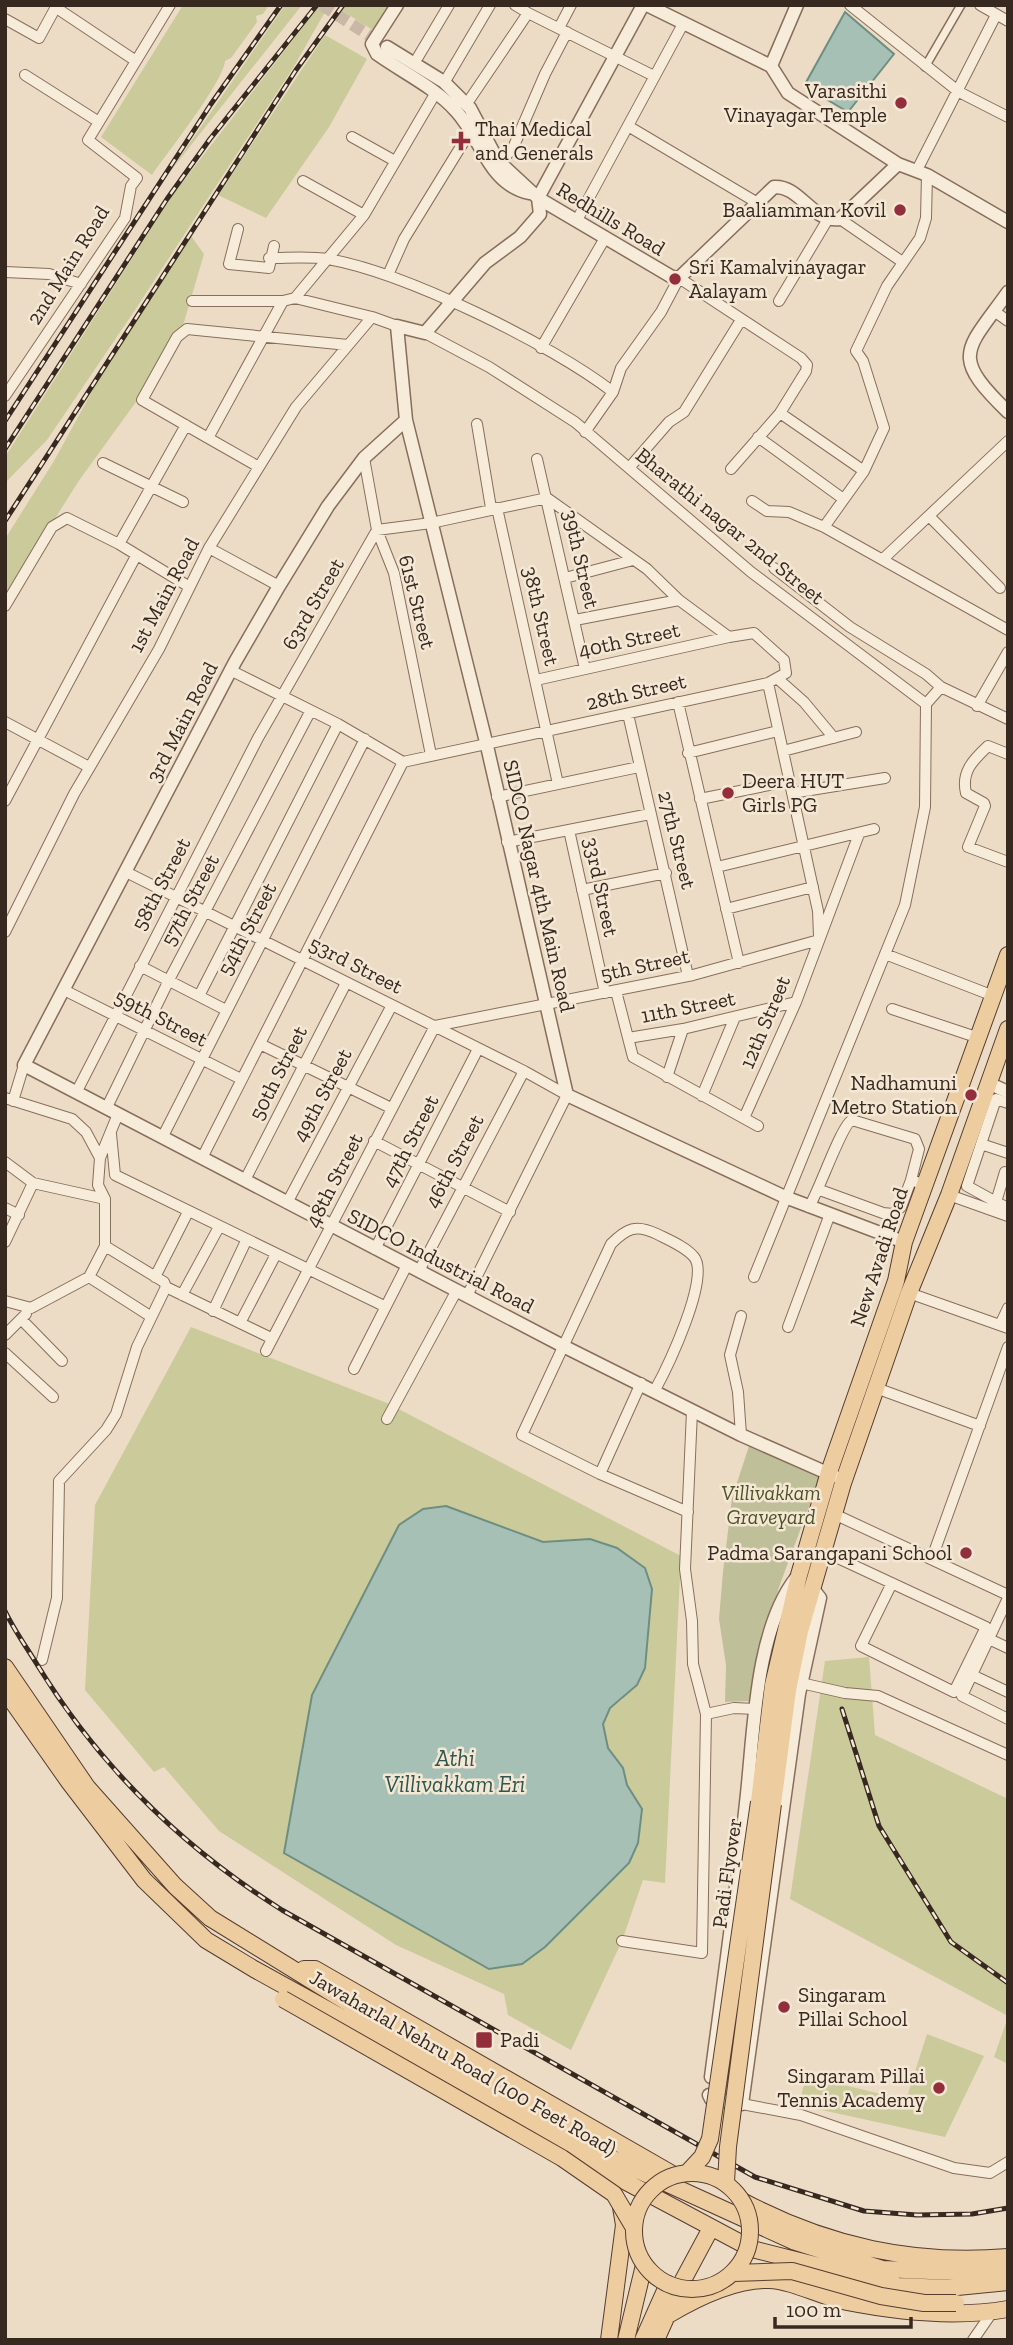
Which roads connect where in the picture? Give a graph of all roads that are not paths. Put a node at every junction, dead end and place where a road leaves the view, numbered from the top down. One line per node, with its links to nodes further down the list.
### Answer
1 (170, 5): 23 (street)
2 (397, 5): 19 (street)
3 (449, 5): 21 (street)
4 (490, 5): 28 (street)
5 (515, 5): 13 (street)
6 (571, 5): 18 (street)
7 (645, 5): 17 (street); 22 (street)
8 (797, 5): 24 (street)
9 (850, 5): 25 (street)
10 (961, 5): 25 (street)
11 (980, 5): 14 (street)
12 (59, 8): 15 (street); 23 (street)
13 (528, 13): 18 (street); 31 (street)
14 (996, 15): 16 (street); 29 (street)
15 (5, 19)
16 (1008, 21)
17 (683, 24): 24 (street); 27 (street)
18 (563, 30): 22 (street); 37 (street)
19 (378, 34): 21 (street); 30 (street)
20 (387, 47): 42 (street, Redhills Road)
21 (418, 57): 28 (street)
22 (617, 57): 27 (street); 42 (street)
23 (136, 61): 33 (street)
24 (771, 66): 39 (street)
25 (925, 67): 29 (street)
26 (25, 75): 33 (street)
27 (654, 76): 34 (street)
28 (447, 78): 31 (street)
29 (959, 92): 32 (street); 40 (street)
30 (435, 94): 35 (street); 38 (street)
31 (470, 99): 37 (street)
32 (1008, 117)
33 (99, 122): 57 (street, 2nd Main Road)
34 (628, 126): 43 (street); 46 (street)
35 (471, 130): 42 (street); 55 (street)
36 (352, 136): 38 (street)
37 (504, 158): 42 (street)
38 (395, 161): 44 (street)
39 (898, 164): 40 (street); 45 (street)
40 (922, 173): 47 (street); 53 (street)
41 (303, 181): 44 (street)
42 (535, 194): 46 (street, Redhills Road); 63 (street)
43 (756, 202): 45 (street, Redhills Road); 56 (street, Redhills Road)
44 (364, 215): 52 (street)
45 (834, 219): 53 (street); 62 (street)
46 (577, 220): 49 (street, Redhills Road)
47 (1008, 222)
48 (238, 229): 51 (street)
49 (605, 238): 56 (street, Redhills Road); 72 (street)
50 (274, 246): 51 (street)
51 (269, 258): 52 (street)
52 (327, 259): 55 (street); 59 (street)
53 (901, 261): 90 (street)
54 (5, 272): 57 (street)
55 (388, 275): 63 (street)
56 (679, 278): 66 (street); 73 (street)
57 (81, 284): 74 (street, 2nd Main Road)
58 (1008, 292): 64 (street)
59 (295, 298): 61 (street); 65 (street)
60 (192, 300): 61 (street)
61 (283, 301): 70 (street)
62 (779, 302)
63 (452, 304): 69 (street); 72 (street)
64 (994, 311): 67 (street); 75 (street)
65 (372, 317): 68 (street); 71 (street, 1st Main Road)
66 (741, 320): 76 (street); 88 (street)
67 (1008, 321)
68 (397, 326): 69 (street); 77 (street, SIDCO Nagar 4th Main Road)
69 (425, 332): 80 (street, Bharathi nagar 2nd Street)
70 (263, 338): 71 (street); 79 (street); 82 (street)
71 (348, 345): 87 (street, 1st Main Road)
72 (541, 348): 73 (street)
73 (613, 392): 80 (street)
74 (5, 396)
75 (1008, 412)
76 (780, 413): 81 (street); 90 (street)
77 (406, 420): 84 (street, 3rd Main Road); 98 (street, SIDCO Nagar 4th Main Road)
78 (477, 424): 96 (street, 38th Street)
79 (186, 425): 82 (street); 91 (street)
80 (585, 432): 88 (street, Bharathi nagar 2nd Street)
81 (758, 437): 89 (street); 93 (street)
82 (208, 439): 87 (street)
83 (1008, 441): 97 (street)
84 (364, 458): 100 (street, 61st Street); 109 (street, 3rd Main Road)
85 (537, 459): 92 (street, 39th Street)
86 (103, 463): 91 (street)
87 (259, 467): 102 (street, 1st Main Road)
88 (629, 468): 116 (street, Bharathi nagar 2nd Street)
89 (731, 469)
90 (864, 471): 93 (street)
91 (151, 486): 95 (street); 101 (street)
92 (547, 498): 96 (street); 105 (street); 107 (street, 39th Street)
93 (842, 498): 99 (street)
94 (752, 501): 99 (street)
95 (183, 502)
96 (494, 508): 98 (street); 121 (street, 38th Street)
97 (929, 516): 104 (street); 110 (street)
98 (432, 523): 100 (street); 139 (street, SIDCO Nagar 4th Main Road)
99 (824, 527): 104 (street)
100 (377, 530): 124 (street, 63rd Street); 143 (street, 61st Street)
101 (119, 544): 103 (street); 112 (street)
102 (209, 548): 108 (street, 1st Main Road); 109 (street)
103 (136, 556): 108 (street); 138 (street)
104 (883, 559): 115 (street)
105 (633, 560): 107 (street); 111 (street)
106 (774, 568): 113 (street)
107 (565, 578): 114 (street, 39th Street)
108 (188, 586): 145 (street, 1st Main Road)
109 (279, 586): 120 (street, 3rd Main Road)
110 (1000, 588)
111 (679, 600): 114 (street); 117 (street)
112 (5, 606)
113 (837, 617): 116 (street); 123 (street)
114 (575, 620): 119 (street, 39th Street)
115 (1008, 630)
116 (828, 631): 126 (street, Bharathi nagar 2nd Street)
117 (729, 637): 119 (street, 40th Street); 122 (street, 40th Street)
118 (1008, 652): 127 (street)
119 (585, 669): 121 (street, 40th Street)
120 (230, 670): 124 (street); 162 (street, 3rd Main Road)
121 (536, 680): 134 (street, 38th Street)
122 (773, 681): 125 (street, 28th Street); 133 (street); 136 (street)
123 (941, 687): 126 (street); 127 (street)
124 (282, 697): 128 (street); 166 (street, 58th Street)
125 (678, 702): 129 (street, 28th Street); 141 (street)
126 (926, 704): 173 (street)
127 (977, 706): 130 (street)
128 (310, 712): 132 (street); 168 (street, 57th Street)
129 (628, 714): 134 (street, 28th Street); 146 (street, 27th Street)
130 (1008, 719)
131 (5, 722): 138 (street)
132 (338, 724): 137 (street); 170 (street)
133 (778, 731): 140 (street); 141 (street)
134 (546, 732): 139 (street, 28th Street); 149 (street, 38th Street)
135 (856, 732): 136 (street)
136 (834, 738): 140 (street)
137 (365, 739): 144 (street); 172 (street, 54th Street)
138 (38, 740): 145 (street); 153 (street)
139 (487, 746): 143 (street, 28th Street); 151 (street, SIDCO Nagar 4th Main Road)
140 (783, 751): 148 (street)
141 (688, 753): 152 (street)
142 (1008, 754): 160 (street)
143 (431, 755): 144 (street, 28th Street)
144 (404, 762): 175 (street)
145 (89, 767): 169 (street, 1st Main Road)
146 (639, 767): 149 (street); 154 (street, 27th Street)
147 (885, 778): 150 (street)
148 (789, 780): 150 (street); 152 (street)
149 (558, 784): 151 (street)
150 (792, 793): 159 (street)
151 (497, 797): 158 (street, SIDCO Nagar 4th Main Road)
152 (700, 799): 161 (street)
153 (5, 801)
154 (650, 814): 156 (street); 163 (street, 27th Street)
155 (874, 829): 157 (street)
156 (569, 830): 158 (street); 165 (street, 33rd Street)
157 (859, 834): 159 (street); 171 (street, 12th Street)
158 (507, 842): 187 (street, SIDCO Nagar 4th Main Road)
159 (803, 844): 161 (street); 164 (street)
160 (1008, 862)
161 (717, 867): 167 (street)
162 (126, 872): 166 (street, 53rd Street); 181 (street, 3rd Main Road)
163 (666, 873): 165 (street); 178 (street, 27th Street)
164 (813, 887): 167 (street); 171 (street)
165 (582, 890): 183 (street, 33rd Street)
166 (177, 897): 168 (street, 53rd Street); 177 (street, 58th Street)
167 (726, 909): 176 (street)
168 (205, 912): 170 (street, 53rd Street); 179 (street, 57th Street)
169 (7, 925)
170 (234, 926): 172 (street, 53rd Street); 185 (street)
171 (819, 940): 176 (street, 5th Street); 186 (street, 12th Street)
172 (262, 941): 175 (street, 53rd Street); 190 (street, 54th Street)
173 (885, 954): 184 (street); 236 (street)
174 (1008, 955): 184 (main road, New Avadi Road)
175 (302, 960): 180 (street, 53rd Street); 199 (street)
176 (739, 963): 178 (street, 5th Street)
177 (140, 966): 179 (street); 191 (street, 58th Street)
178 (688, 976): 182 (street, 5th Street)
179 (170, 978): 185 (street); 196 (street, 57th Street)
180 (346, 983): 188 (street, 53rd Street); 204 (street, 50th Street)
181 (64, 990): 191 (street, 59th Street); 203 (street, 3rd Main Road)
182 (617, 991): 183 (street, 5th Street); 198 (street)
183 (605, 993): 187 (street, 5th Street)
184 (991, 995): 197 (main road, New Avadi Road)
185 (199, 996): 190 (street)
186 (796, 1002): 192 (street, 11th Street); 218 (street, 12th Street)
187 (546, 1004): 193 (street, 5th Street); 212 (street, SIDCO Nagar 4th Main Road)
188 (392, 1005): 193 (street, 53rd Street); 209 (street, 49th Street)
189 (892, 1009): 197 (street)
190 (226, 1010): 202 (street, 54th Street)
191 (114, 1016): 196 (street, 59th Street); 210 (street, 58th Street)
192 (735, 1017): 194 (street, 11th Street); 213 (street)
193 (435, 1026): 201 (street, 53rd Street); 216 (street, 48th Street)
194 (683, 1029): 198 (street, 11th Street); 206 (street)
195 (1008, 1029): 200 (main road, New Avadi Road)
196 (145, 1032): 202 (street, 59th Street); 217 (street, 57th Street)
197 (976, 1037): 232 (main road, New Avadi Road)
198 (628, 1038): 206 (street)
199 (260, 1044): 204 (street); 207 (street)
200 (1005, 1047): 208 (main road, New Avadi Road)
201 (478, 1049): 205 (street, 53rd Street); 228 (street, 47th Street)
202 (200, 1060): 207 (street, 59th Street); 221 (street, 54th Street)
203 (24, 1065): 210 (street, SIDCO Industrial Road); 214 (street)
204 (303, 1066): 209 (street); 230 (street, 50th Street)
205 (524, 1071): 212 (street, 53rd Street); 233 (street, 46th Street)
206 (667, 1077): 213 (street)
207 (241, 1079): 226 (street)
208 (988, 1083): 211 (street); 235 (main road, New Avadi Road)
209 (347, 1088): 216 (street); 239 (street, 49th Street)
210 (77, 1091): 217 (street, SIDCO Industrial Road)
211 (1008, 1092)
212 (567, 1096): 236 (street); 244 (street)
213 (702, 1096): 218 (street)
214 (9, 1100): 225 (street)
215 (1008, 1103): 223 (street)
216 (391, 1108): 222 (street, 48th Street)
217 (113, 1110): 220 (street, 57th Street); 221 (street, SIDCO Industrial Road)
218 (744, 1118): 219 (street)
219 (758, 1126)
220 (111, 1134): 225 (street, 57th Street); 243 (street)
221 (163, 1136): 226 (street, SIDCO Industrial Road)
222 (374, 1141): 228 (street); 249 (street, 48th Street)
223 (981, 1144): 224 (street); 238 (street)
224 (1008, 1153)
225 (100, 1157): 237 (street)
226 (202, 1158): 230 (street, SIDCO Industrial Road)
227 (5, 1162): 231 (street)
228 (420, 1164): 233 (street); 254 (street, 47th Street)
229 (1007, 1170): 238 (street)
230 (245, 1180): 239 (street, SIDCO Industrial Road)
231 (33, 1182): 237 (street); 246 (street)
232 (918, 1183): 234 (street); 234 (street); 252 (main road, New Avadi Road)
233 (462, 1186): 244 (street); 256 (street, 46th Street)
234 (820, 1190): 240 (street)
235 (949, 1195): 247 (street); 263 (main road, New Avadi Road)
236 (785, 1198): 240 (street); 260 (street)
237 (105, 1199): 253 (street)
238 (996, 1202): 242 (street)
239 (287, 1203): 249 (street, SIDCO Industrial Road)
240 (810, 1207): 245 (street)
241 (5, 1208): 246 (street)
242 (1008, 1208)
243 (188, 1212): 248 (street); 258 (street)
244 (510, 1212): 262 (street)
245 (830, 1214): 252 (street); 274 (street)
246 (19, 1215): 251 (street)
247 (1008, 1216)
248 (219, 1227): 250 (street); 264 (street)
249 (332, 1227): 254 (street, SIDCO Industrial Road); 257 (street, 48th Street)
250 (246, 1241): 255 (street); 269 (street)
251 (5, 1242)
252 (904, 1242): 292 (main road, New Avadi Road)
253 (105, 1246): 258 (street); 259 (street)
254 (375, 1249): 256 (street, SIDCO Industrial Road)
255 (275, 1256): 257 (street); 273 (street)
256 (413, 1268): 262 (street, SIDCO Industrial Road); 266 (street, 46th Street)
257 (309, 1272): 266 (street); 277 (street, 48th Street)
258 (155, 1276): 261 (street)
259 (89, 1277): 267 (street); 270 (street)
260 (754, 1277)
261 (166, 1287): 264 (street); 270 (street)
262 (462, 1293): 278 (street, SIDCO Industrial Road); 289 (street)
263 (909, 1293): 275 (street); 285 (main road, New Avadi Road)
264 (183, 1295): 269 (street)
265 (5, 1301): 267 (street)
266 (384, 1306): 283 (street, 46th Street)
267 (31, 1308): 272 (street)
268 (1008, 1308): 275 (street)
269 (213, 1311): 273 (street)
270 (150, 1316): 306 (street)
271 (741, 1316): 291 (street)
272 (21, 1319): 276 (street); 282 (street)
273 (240, 1323): 277 (street)
274 (788, 1327)
275 (1004, 1327)
276 (5, 1335)
277 (271, 1338): 280 (street, 48th Street)
278 (563, 1346): 284 (street, SIDCO Industrial Road); 286 (street); 293 (street)
279 (1008, 1346): 290 (street)
280 (266, 1350)
281 (5, 1353): 287 (street)
282 (62, 1361)
283 (354, 1370)
284 (641, 1383): 286 (street, SIDCO Industrial Road); 293 (street)
285 (876, 1388): 290 (street); 294 (main road, New Avadi Road)
286 (655, 1390): 288 (street, SIDCO Industrial Road)
287 (53, 1397)
288 (692, 1410): 291 (street, SIDCO Industrial Road); 295 (street)
289 (387, 1419)
290 (980, 1426): 298 (street)
291 (741, 1435): 292 (street, SIDCO Industrial Road)
292 (829, 1472): 294 (street, SIDCO Industrial Road); 299 (main road, New Avadi Road)
293 (600, 1474): 295 (street)
294 (843, 1483): 296 (main road, New Avadi Road)
295 (688, 1512): 313 (street)
296 (834, 1514): 297 (main road, New Avadi Road); 298 (street)
297 (825, 1552): 300 (street); 301 (main road, New Avadi Road)
298 (932, 1558): 302 (street)
299 (799, 1575): 303 (main road, Padi Flyover); 312 (street)
300 (892, 1583): 300 (street)
301 (813, 1589): 303 (main road, Padi Flyover); 309 (street)
302 (1008, 1597): 304 (street)
303 (799, 1607): 321 (main road, Padi Flyover, bridge); 323 (main road, Padi Flyover, bridge)
304 (989, 1639): 305 (street); 308 (street)
305 (1008, 1648)
306 (42, 1660)
307 (5, 1667): 317 (main road, Jawaharlal Nehru Road (100 Feet Road))
308 (972, 1675): 311 (street); 314 (street)
309 (800, 1683): 315 (street); 319 (street)
310 (5, 1691): 318 (main road, Jawaharlal Nehru Road (100 Feet Road))
311 (1008, 1692)
312 (755, 1709): 313 (street); 319 (street)
313 (706, 1714): 316 (street)
314 (1008, 1719)
315 (1008, 1755)
316 (622, 1941)
317 (294, 1968): 321 (main road); 330 (main road, Jawaharlal Nehru Road (100 Feet Road))
318 (254, 1969): 322 (main road, Jawaharlal Nehru Road (100 Feet Road)); 325 (main road, bridge)
319 (742, 2104): 320 (street)
320 (1008, 2162)
321 (681, 2174): 323 (main road, bridge); 325 (main road, Padi Flyover, bridge)
322 (617, 2177): 326 (main road, Jawaharlal Nehru Road (100 Feet Road)); 338 (main road)
323 (726, 2182): 324 (main road, bridge)
324 (744, 2202): 327 (main road); 331 (main road, bridge)
325 (634, 2228): 328 (main road, bridge)
326 (711, 2228): 329 (main road, Jawaharlal Nehru Road (100 Feet Road)); 337 (main road)
327 (1008, 2257)
328 (645, 2265): 333 (main road, bridge); 338 (main road)
329 (818, 2265): 332 (main road, Jawaharlal Nehru Road (100 Feet Road)); 334 (main road)
330 (1008, 2268)
331 (733, 2273): 333 (main road, bridge); 335 (main road, bridge)
332 (1008, 2282)
333 (668, 2284): 339 (main road)
334 (809, 2291): 336 (main road); 337 (main road)
335 (1008, 2299)
336 (1001, 2310): 341 (street)
337 (667, 2315): 340 (main road)
338 (618, 2338)
339 (643, 2340)
340 (656, 2340)
341 (973, 2340)

